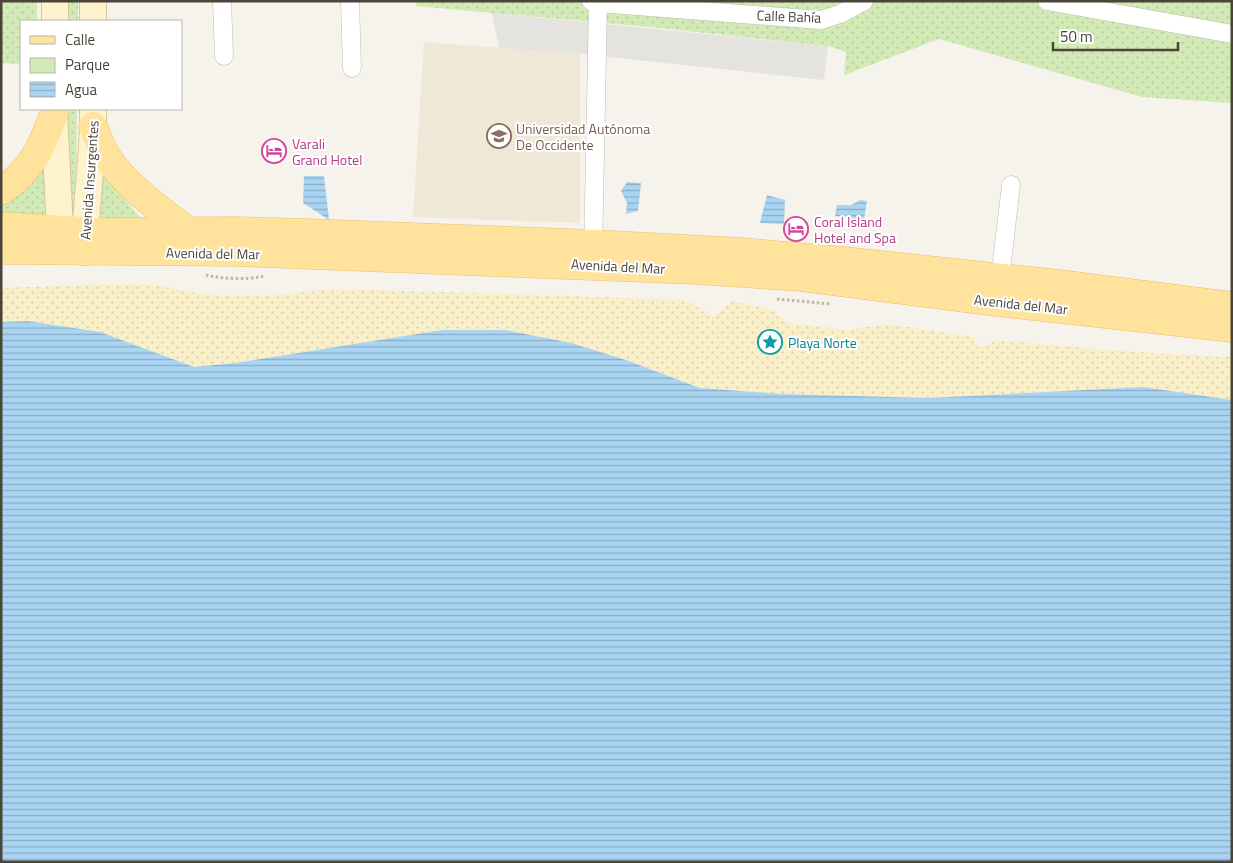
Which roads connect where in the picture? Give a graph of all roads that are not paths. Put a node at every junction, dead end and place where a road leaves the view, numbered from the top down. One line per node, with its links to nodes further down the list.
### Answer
1 (55, 1): 8 (main road)
2 (93, 1): 9 (main road)
3 (222, 1): 11 (street)
4 (350, 1): 12 (street)
5 (864, 1): 7 (street, Calle Bahía)
6 (1047, 1): 10 (street)
7 (594, 2): 21 (street)
8 (55, 20)
9 (93, 20)
10 (1232, 34)
11 (224, 56)
12 (352, 68)
13 (54, 111): 16 (main road); 19 (main road, Avenida Insurgentes)
14 (93, 118): 18 (main road); 19 (main road, Avenida Insurgentes)
15 (1012, 185): 22 (street)
16 (1, 191)
17 (1, 226): 19 (main road, Avenida del Mar)
18 (189, 232): 19 (main road, Avenida del Mar); 21 (main road, Avenida del Mar)
19 (72, 240): 20 (main road, Avenida del Mar); 21 (main road, Avenida del Mar)
20 (1, 250)
21 (593, 254): 22 (main road, Avenida del Mar)
22 (998, 291): 23 (main road, Avenida del Mar); 24 (main road, Avenida del Mar)
23 (1232, 306)
24 (1232, 328)

